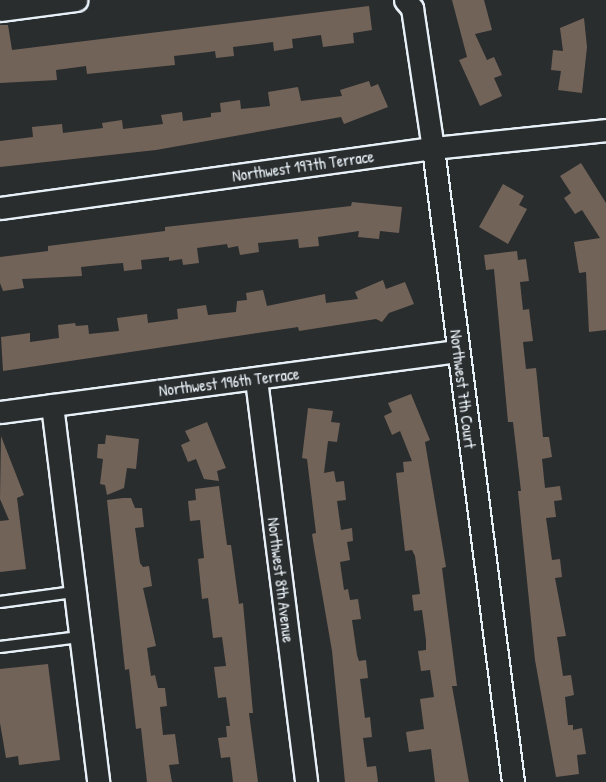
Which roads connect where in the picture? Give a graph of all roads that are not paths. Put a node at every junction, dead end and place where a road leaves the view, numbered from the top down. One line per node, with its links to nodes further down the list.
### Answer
1 (76, 0): 3 (street)
2 (405, 0): 5 (street, Northwest 7th Court)
3 (0, 10)
4 (606, 130): 5 (street, Northwest 197th Terrace)
5 (433, 148): 6 (street, Northwest 197th Terrace); 7 (street, Northwest 7th Court)
6 (0, 208)
7 (458, 351): 8 (street, Northwest 196th Terrace); 17 (street, Northwest 7th Court)
8 (256, 378): 9 (street, Northwest 196th Terrace); 16 (street, Northwest 8th Avenue)
9 (52, 405): 10 (street, Northwest 196th Terrace); 11 (street)
10 (0, 412)
11 (73, 592): 12 (lane); 13 (street)
12 (0, 602)
13 (79, 637): 14 (lane); 15 (street)
14 (0, 647)
15 (98, 782)
16 (306, 782)
17 (513, 782)

